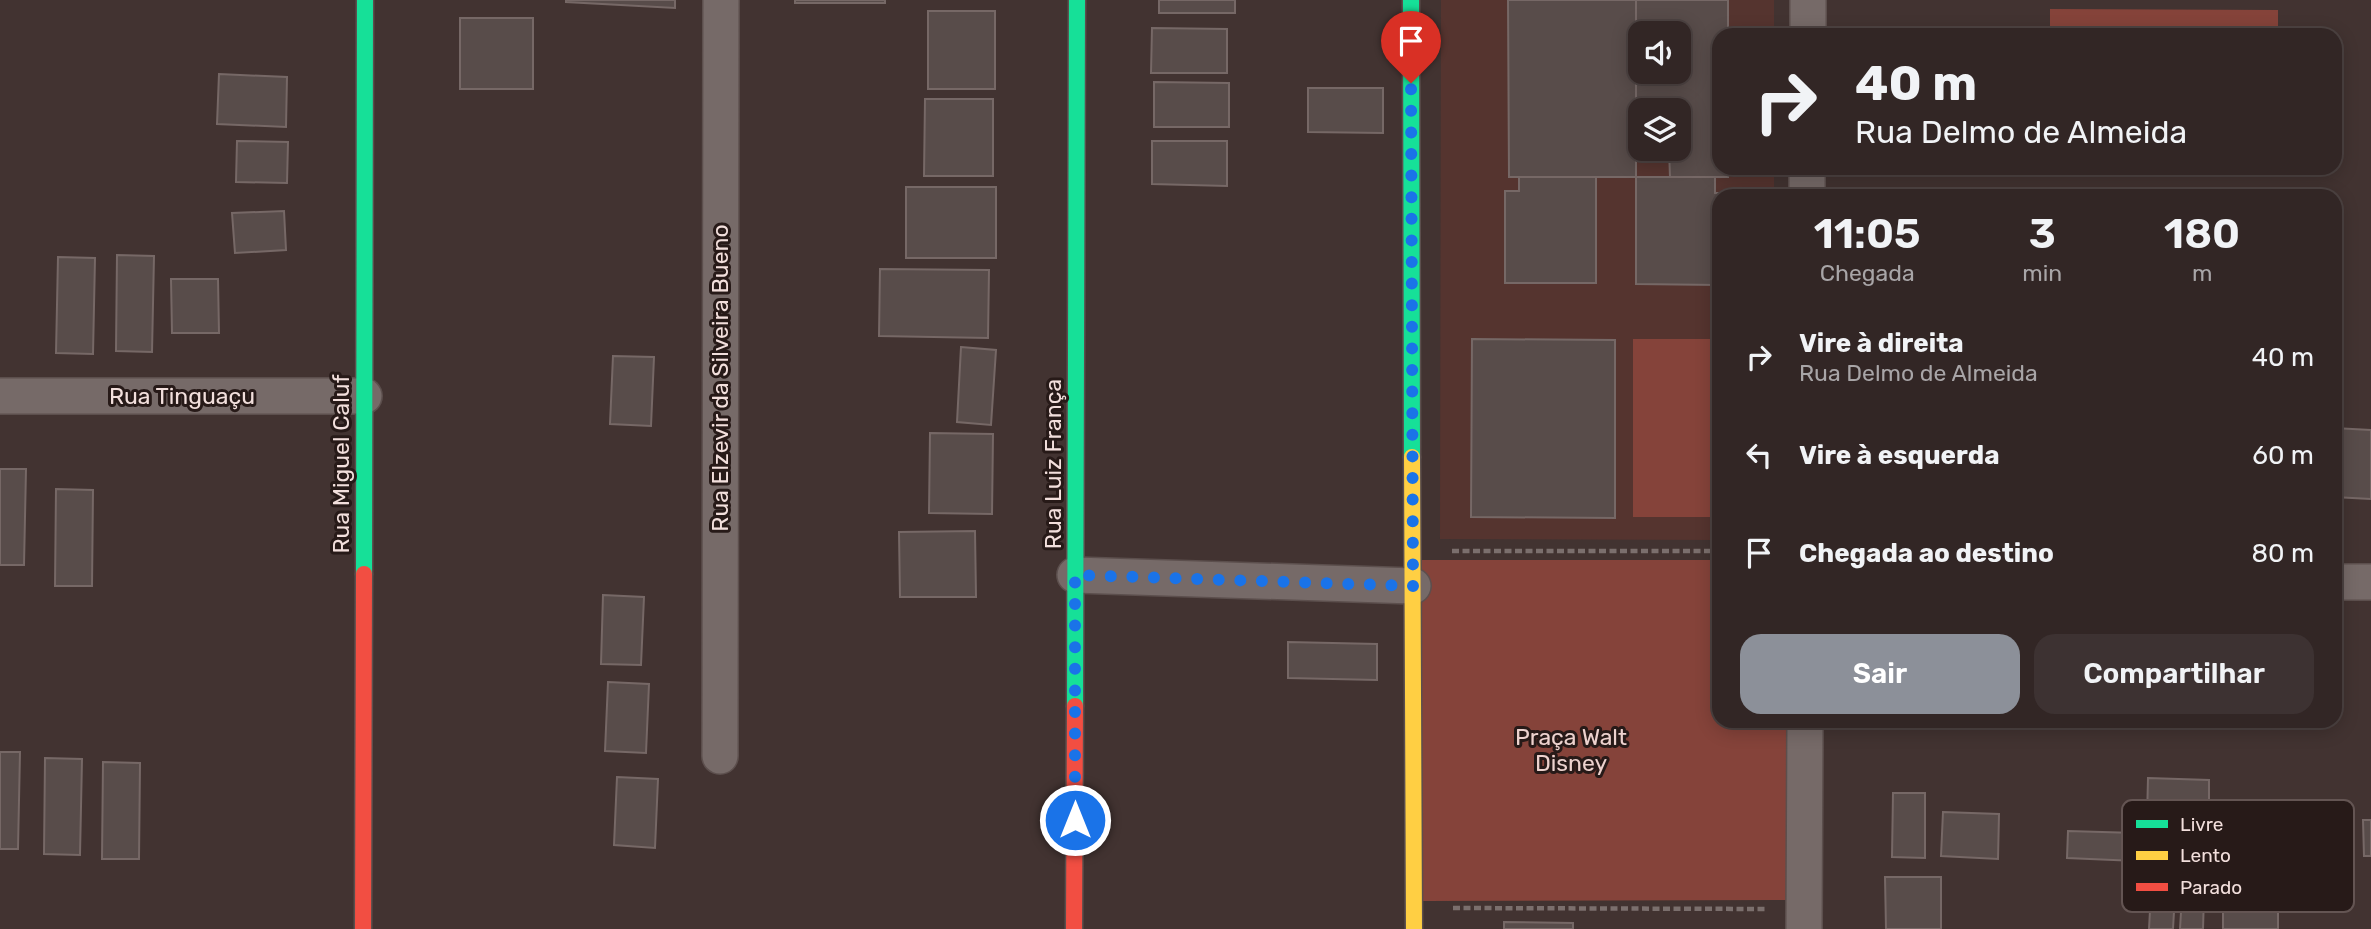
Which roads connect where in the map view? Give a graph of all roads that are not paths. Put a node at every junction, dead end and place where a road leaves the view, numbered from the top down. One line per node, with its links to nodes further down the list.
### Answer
1 (365, 0): 8 (street, Rua Miguel Caluf)
2 (721, 0): 14 (street, Rua Elzevir da Silveira Bueno)
3 (1077, 0): 9 (street, Rua Luiz França)
4 (1411, 0): 12 (street)
5 (1808, 0): 6 (street)
6 (1808, 28)
7 (0, 396): 8 (street, Rua Tinguaçu)
8 (364, 396): 16 (street, Rua Miguel Caluf)
9 (1075, 575): 12 (street); 17 (street, Rua Luiz França)
10 (2342, 582): 11 (street)
11 (2371, 582)
12 (1413, 586): 18 (street)
13 (1805, 728): 15 (street)
14 (720, 756)
15 (1805, 919)
16 (363, 929)
17 (1074, 929)
18 (1413, 929)

